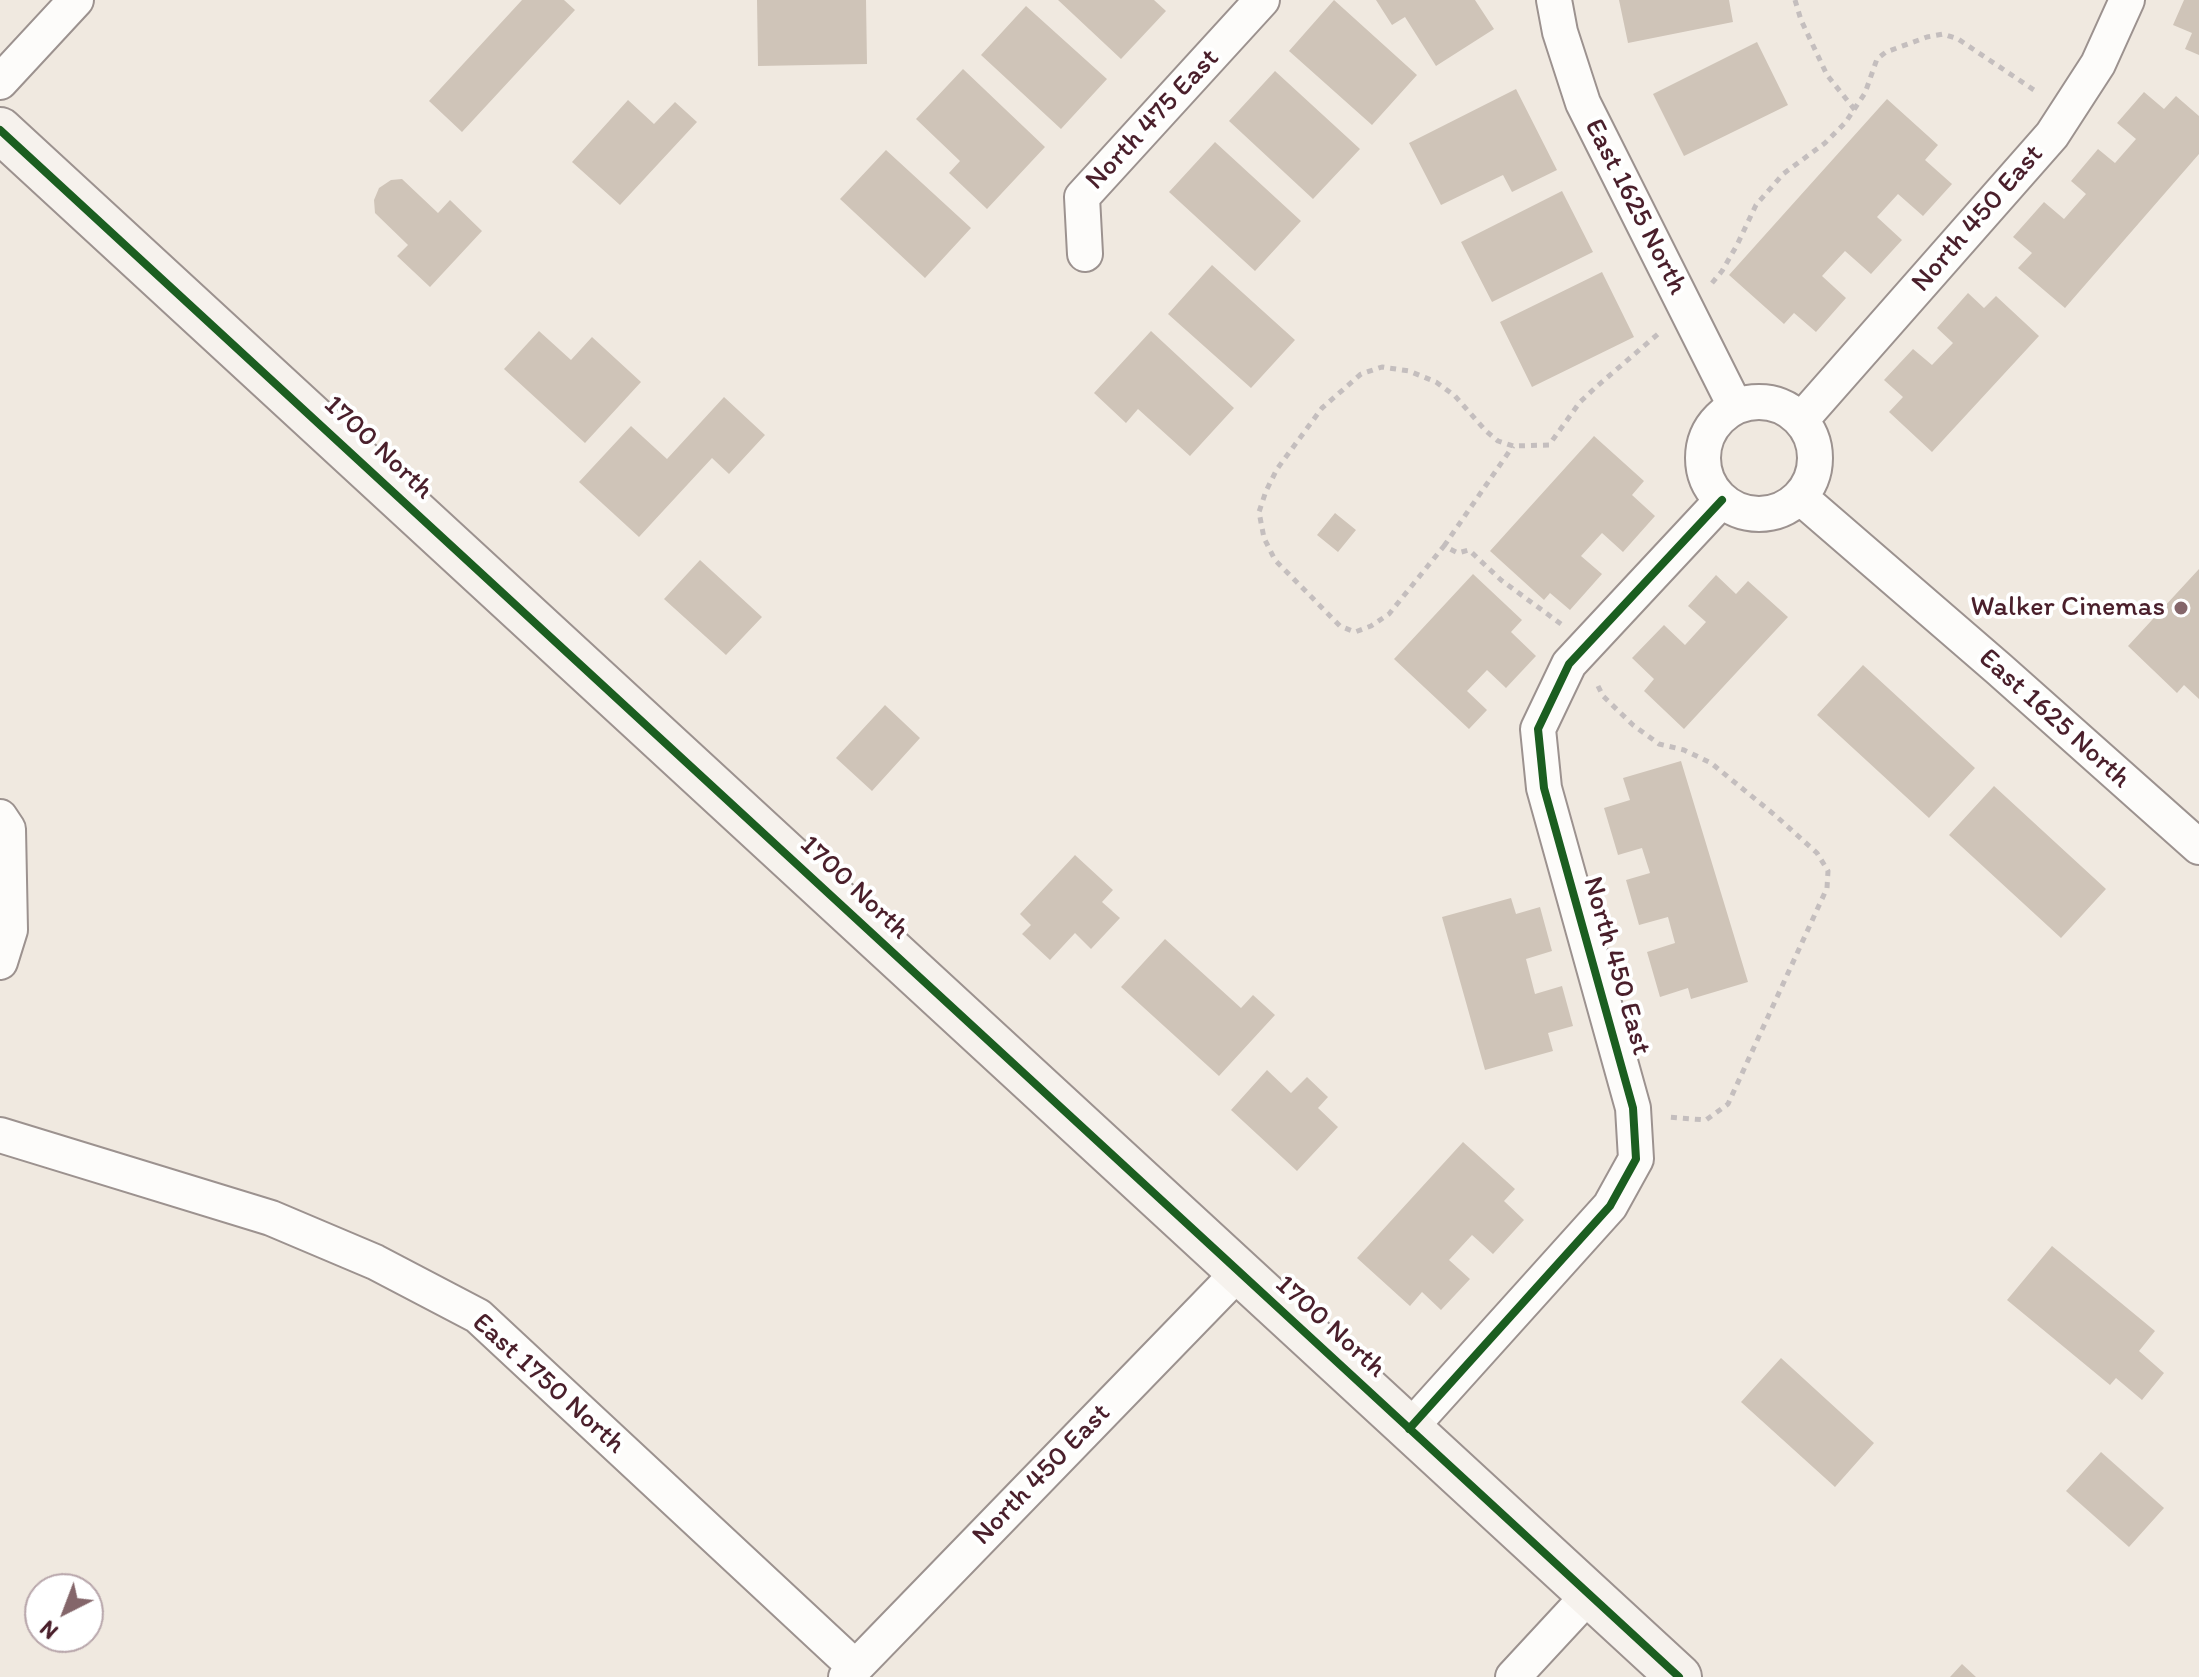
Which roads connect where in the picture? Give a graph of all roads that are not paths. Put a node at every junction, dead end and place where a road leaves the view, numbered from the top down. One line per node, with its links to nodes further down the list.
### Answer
1 (76, 0): 5 (street)
2 (1262, 0): 7 (street, North 475 East)
3 (1554, 0): 8 (street, East 1625 North)
4 (2127, 0): 9 (street, North 450 East)
5 (0, 82)
6 (0, 130): 16 (street, 1700 North)
7 (1085, 254)
8 (1735, 406): 9 (street); 11 (street)
9 (1801, 420): 10 (street)
10 (1800, 497): 11 (street); 13 (street, East 1625 North)
11 (1722, 500): 17 (street, North 450 East)
12 (0, 817): 14 (street)
13 (2199, 847)
14 (0, 962)
15 (0, 1135): 19 (street, East 1750 North)
16 (1238, 1273): 17 (street, 1700 North); 19 (street, North 450 East)
17 (1409, 1429): 18 (street, 1700 North)
18 (1589, 1595): 20 (street); 21 (street, 1700 North)
19 (850, 1672)
20 (1513, 1677)
21 (1679, 1677)

